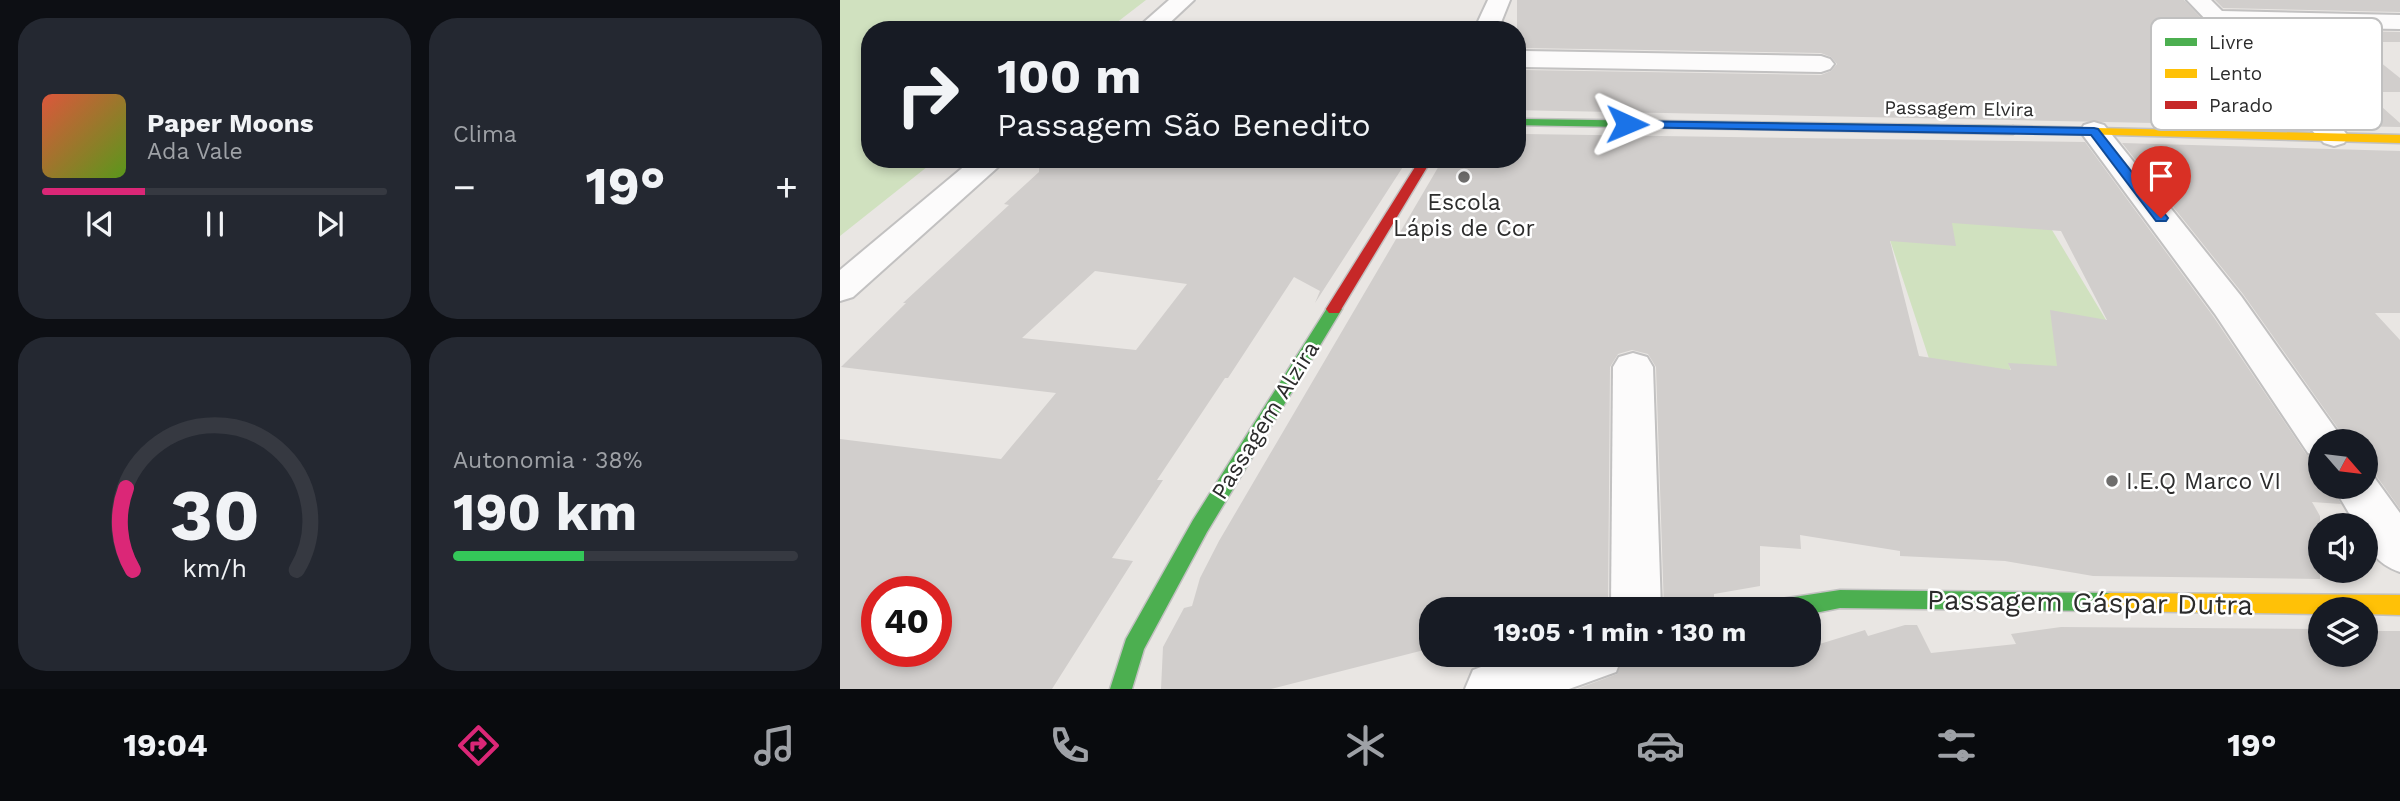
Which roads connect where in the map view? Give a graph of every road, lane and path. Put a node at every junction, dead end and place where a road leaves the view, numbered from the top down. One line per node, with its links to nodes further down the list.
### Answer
1 (1183, 0): 5 (street)
2 (1499, 0): 6 (street)
3 (2207, 9): 4 (street)
4 (2341, 18)
5 (1158, 21)
6 (1490, 21)
7 (2382, 21): 8 (street)
8 (2400, 22)
9 (1526, 58): 10 (street)
10 (1821, 64)
11 (1526, 122): 13 (street, Passagem Elvira)
12 (2327, 130): 14 (street)
13 (2094, 131): 14 (street, Passagem Elvira); 20 (street)
14 (2334, 137): 15 (street, Passagem Elvira)
15 (2400, 139)
16 (981, 168): 18 (street)
17 (1420, 168): 27 (street, Passagem Alzira)
18 (840, 289)
19 (1633, 367): 23 (street)
20 (2315, 429)
21 (2364, 499): 22 (street)
22 (2400, 551)
23 (1636, 597)
24 (1821, 602): 25 (street, Passagem Gáspar Dutra)
25 (2400, 605)
26 (1558, 667): 28 (street)
27 (1121, 689)
28 (1492, 689)

